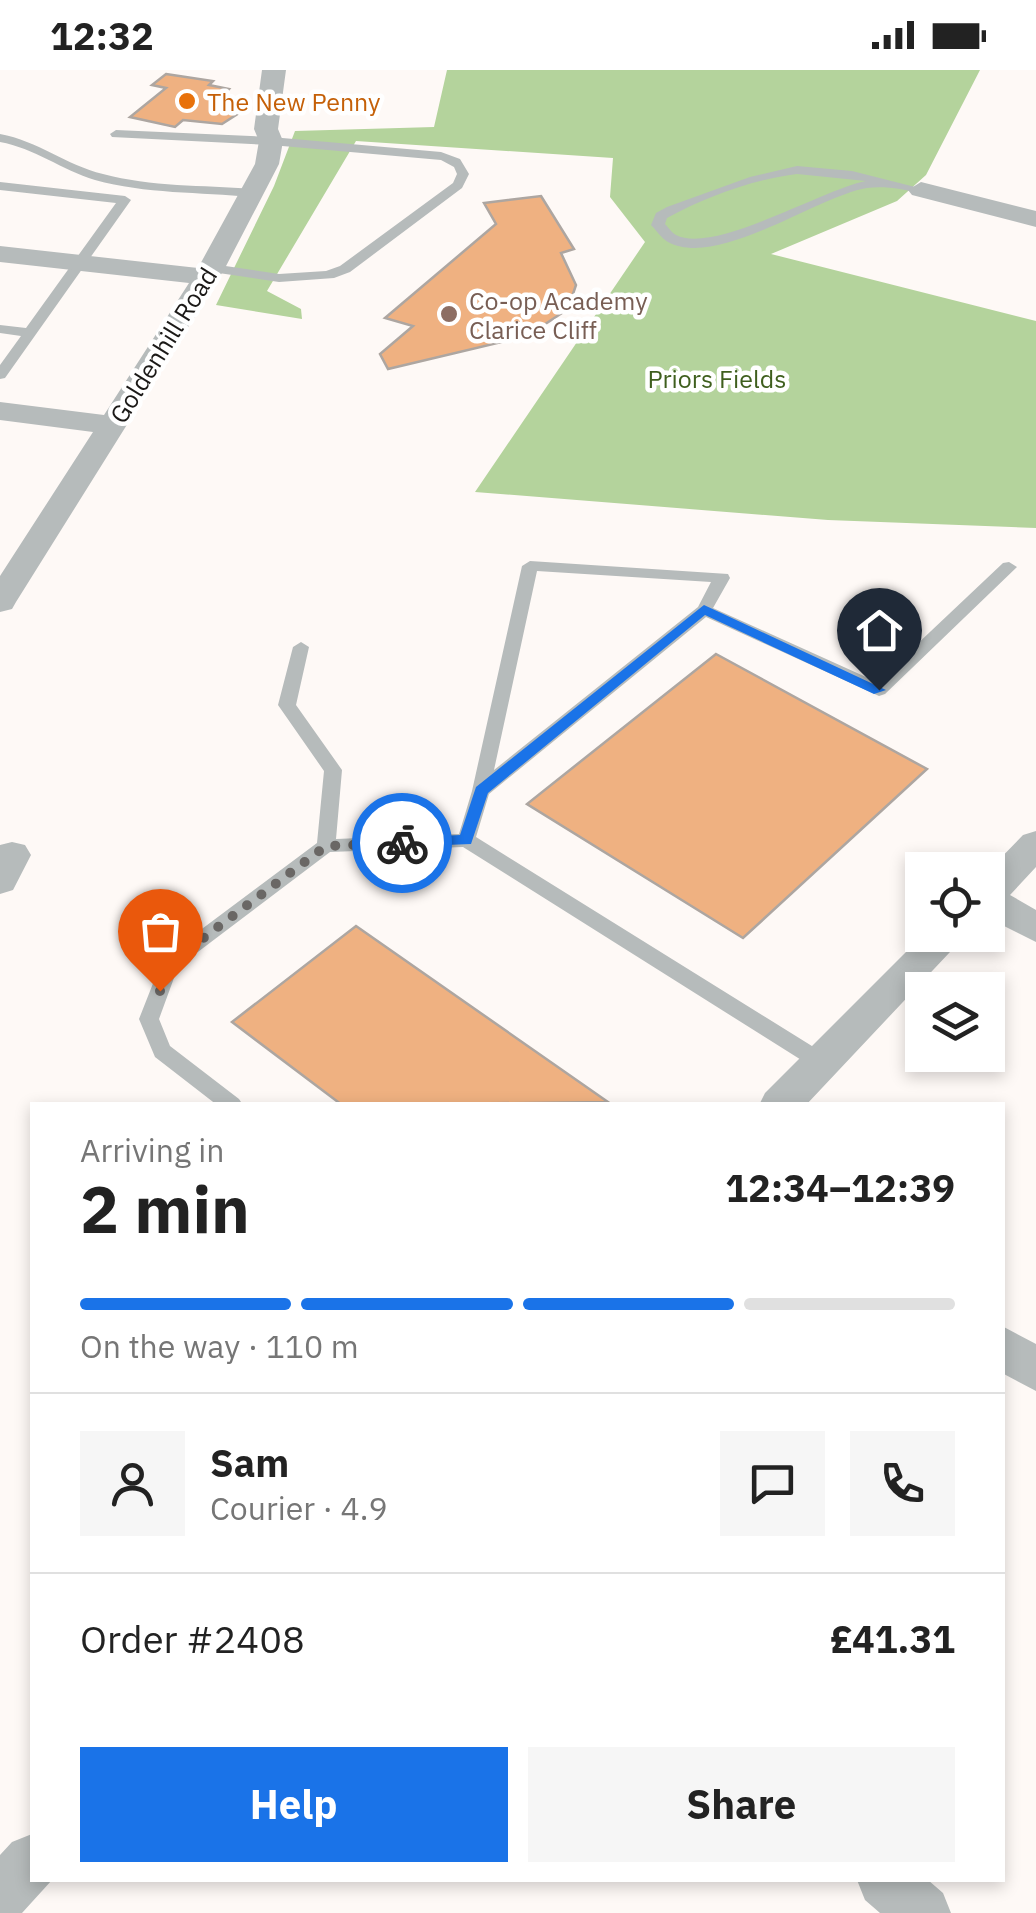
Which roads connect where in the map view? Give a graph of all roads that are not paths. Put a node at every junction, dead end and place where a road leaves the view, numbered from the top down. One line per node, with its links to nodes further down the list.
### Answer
1 (274, 70): 4 (street, Goldenhill Road)
2 (116, 134): 4 (lane)
3 (0, 138): 7 (lane)
4 (271, 141): 7 (street, Goldenhill Road); 11 (lane)
5 (0, 186): 10 (lane)
6 (910, 187): 6 (lane); 8 (street)
7 (252, 193): 11 (street, Goldenhill Road)
8 (1036, 219)
9 (0, 254): 10 (street)
10 (80, 262): 11 (street); 13 (lane)
11 (209, 273): 16 (street, Goldenhill Road)
12 (0, 328): 13 (lane)
13 (31, 333): 14 (lane)
14 (0, 375)
15 (0, 412): 16 (street)
16 (112, 425): 18 (street, Goldenhill Road)
17 (1009, 566): 19 (lane)
18 (0, 602)
19 (704, 610): 21 (lane); 21 (lane)
20 (301, 647): 24 (lane)
21 (482, 790): 22 (lane)
22 (466, 840): 24 (lane); 29 (lane)
23 (1036, 844): 25 (street)
24 (326, 846): 30 (lane)
25 (1005, 878)
26 (1005, 908): 27 (street)
27 (1036, 928)
28 (929, 952): 29 (street)
29 (822, 1062): 31 (street)
30 (228, 1102)
31 (783, 1102)
32 (1005, 1348): 33 (street)
33 (1036, 1370)
34 (30, 1864): 36 (street)
35 (887, 1882): 37 (street)
36 (0, 1895)
37 (923, 1913)

